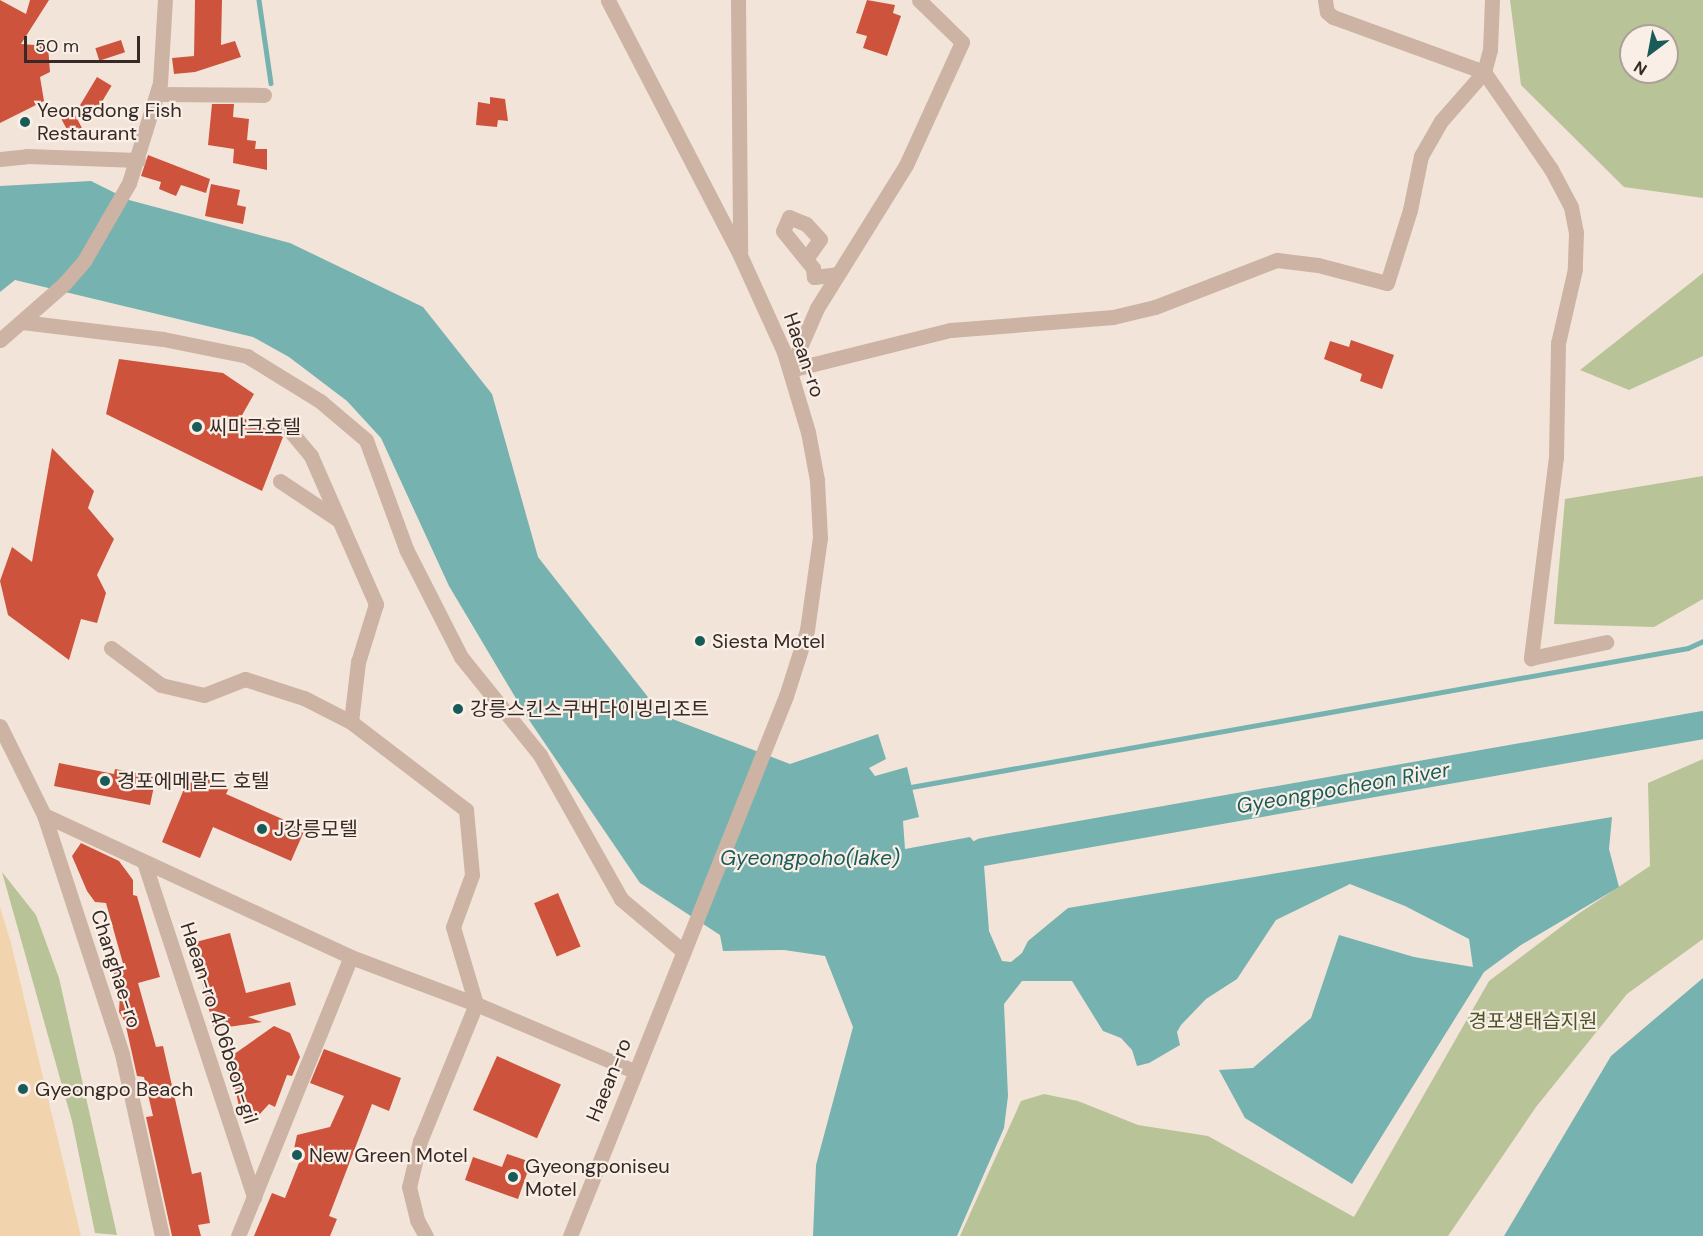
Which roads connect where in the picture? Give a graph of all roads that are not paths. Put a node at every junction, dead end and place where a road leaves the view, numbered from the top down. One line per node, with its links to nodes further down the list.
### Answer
1 (165, 0): 8 (street)
2 (608, 0): 12 (street, Haean-ro)
3 (738, 0): 12 (street)
4 (919, 0): 14 (street)
5 (1325, 0): 7 (street)
6 (1492, 0): 7 (street)
7 (1484, 72): 17 (street); 21 (street)
8 (158, 94): 9 (street); 11 (street)
9 (264, 94)
10 (0, 159): 11 (street)
11 (138, 160): 15 (street)
12 (740, 255): 17 (street, Haean-ro)
13 (806, 259): 14 (street)
14 (837, 274): 17 (street)
15 (22, 322): 16 (street); 27 (street)
16 (0, 340)
17 (790, 370): 27 (street, Haean-ro)
18 (286, 426): 20 (street)
19 (280, 481): 20 (street)
20 (337, 519): 23 (street)
21 (1606, 642)
22 (111, 648): 23 (street)
23 (351, 722): 29 (street)
24 (0, 726): 25 (street, Changhae-ro)
25 (44, 814): 26 (street); 32 (street, Changhae-ro)
26 (144, 862): 28 (street); 31 (street, Haean-ro 406beon-gil)
27 (686, 946): 30 (street, Haean-ro)
28 (351, 957): 29 (street); 31 (street, Haean-ro 406beon-gil)
29 (476, 1004): 30 (street); 34 (street)
30 (634, 1071): 35 (street, Haean-ro)
31 (254, 1197): 33 (street, Haean-ro 406beon-gil)
32 (162, 1236)
33 (238, 1236)
34 (426, 1236)
35 (570, 1236)

